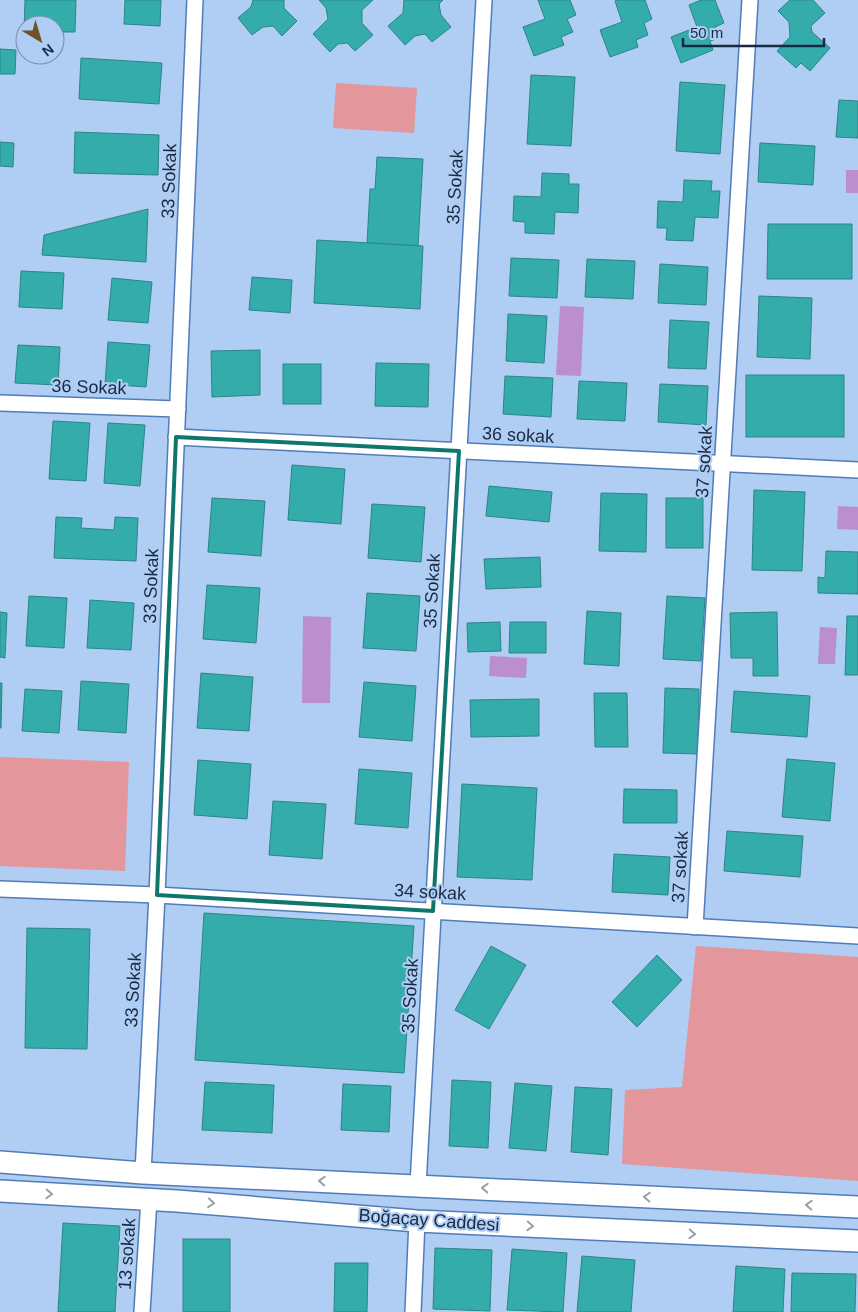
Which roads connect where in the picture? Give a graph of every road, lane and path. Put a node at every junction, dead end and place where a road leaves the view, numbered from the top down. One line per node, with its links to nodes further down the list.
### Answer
1 (195, 0): 5 (street, 33 Sokak)
2 (484, 0): 7 (street, 35 Sokak)
3 (750, 0): 8 (street, 37 sokak)
4 (0, 403): 5 (street, 36 Sokak)
5 (178, 409): 6 (street, 33 Sokak)
6 (176, 437): 7 (street, 36 sokak); 11 (street, 33 Sokak)
7 (459, 451): 8 (street, 36 sokak); 12 (street, 35 Sokak)
8 (723, 464): 9 (street, 36 sokak); 13 (street, 37 sokak)
9 (858, 470)
10 (0, 889): 11 (street, 34 sokak)
11 (157, 896): 12 (street, 34 sokak); 16 (street, 33 Sokak)
12 (433, 911): 13 (street, 34 sokak); 17 (street, 35 Sokak)
13 (695, 927): 14 (street, 34 sokak)
14 (858, 936)
15 (0, 1162): 16 (main road, Boğaçay Caddesi)
16 (143, 1173): 17 (main road, Boğaçay Caddesi, one-way to 16)
17 (418, 1185): 20 (main road, Boğaçay Caddesi, one-way to 17)
18 (0, 1191): 19 (main road, Boğaçay Caddesi, one-way to 19)
19 (150, 1199): 21 (main road, Boğaçay Caddesi, one-way to 21); 23 (street, 13 sokak)
20 (858, 1207)
21 (417, 1221): 22 (main road, Boğaçay Caddesi, one-way to 22); 24 (street)
22 (858, 1241)
23 (142, 1312)
24 (413, 1312)

